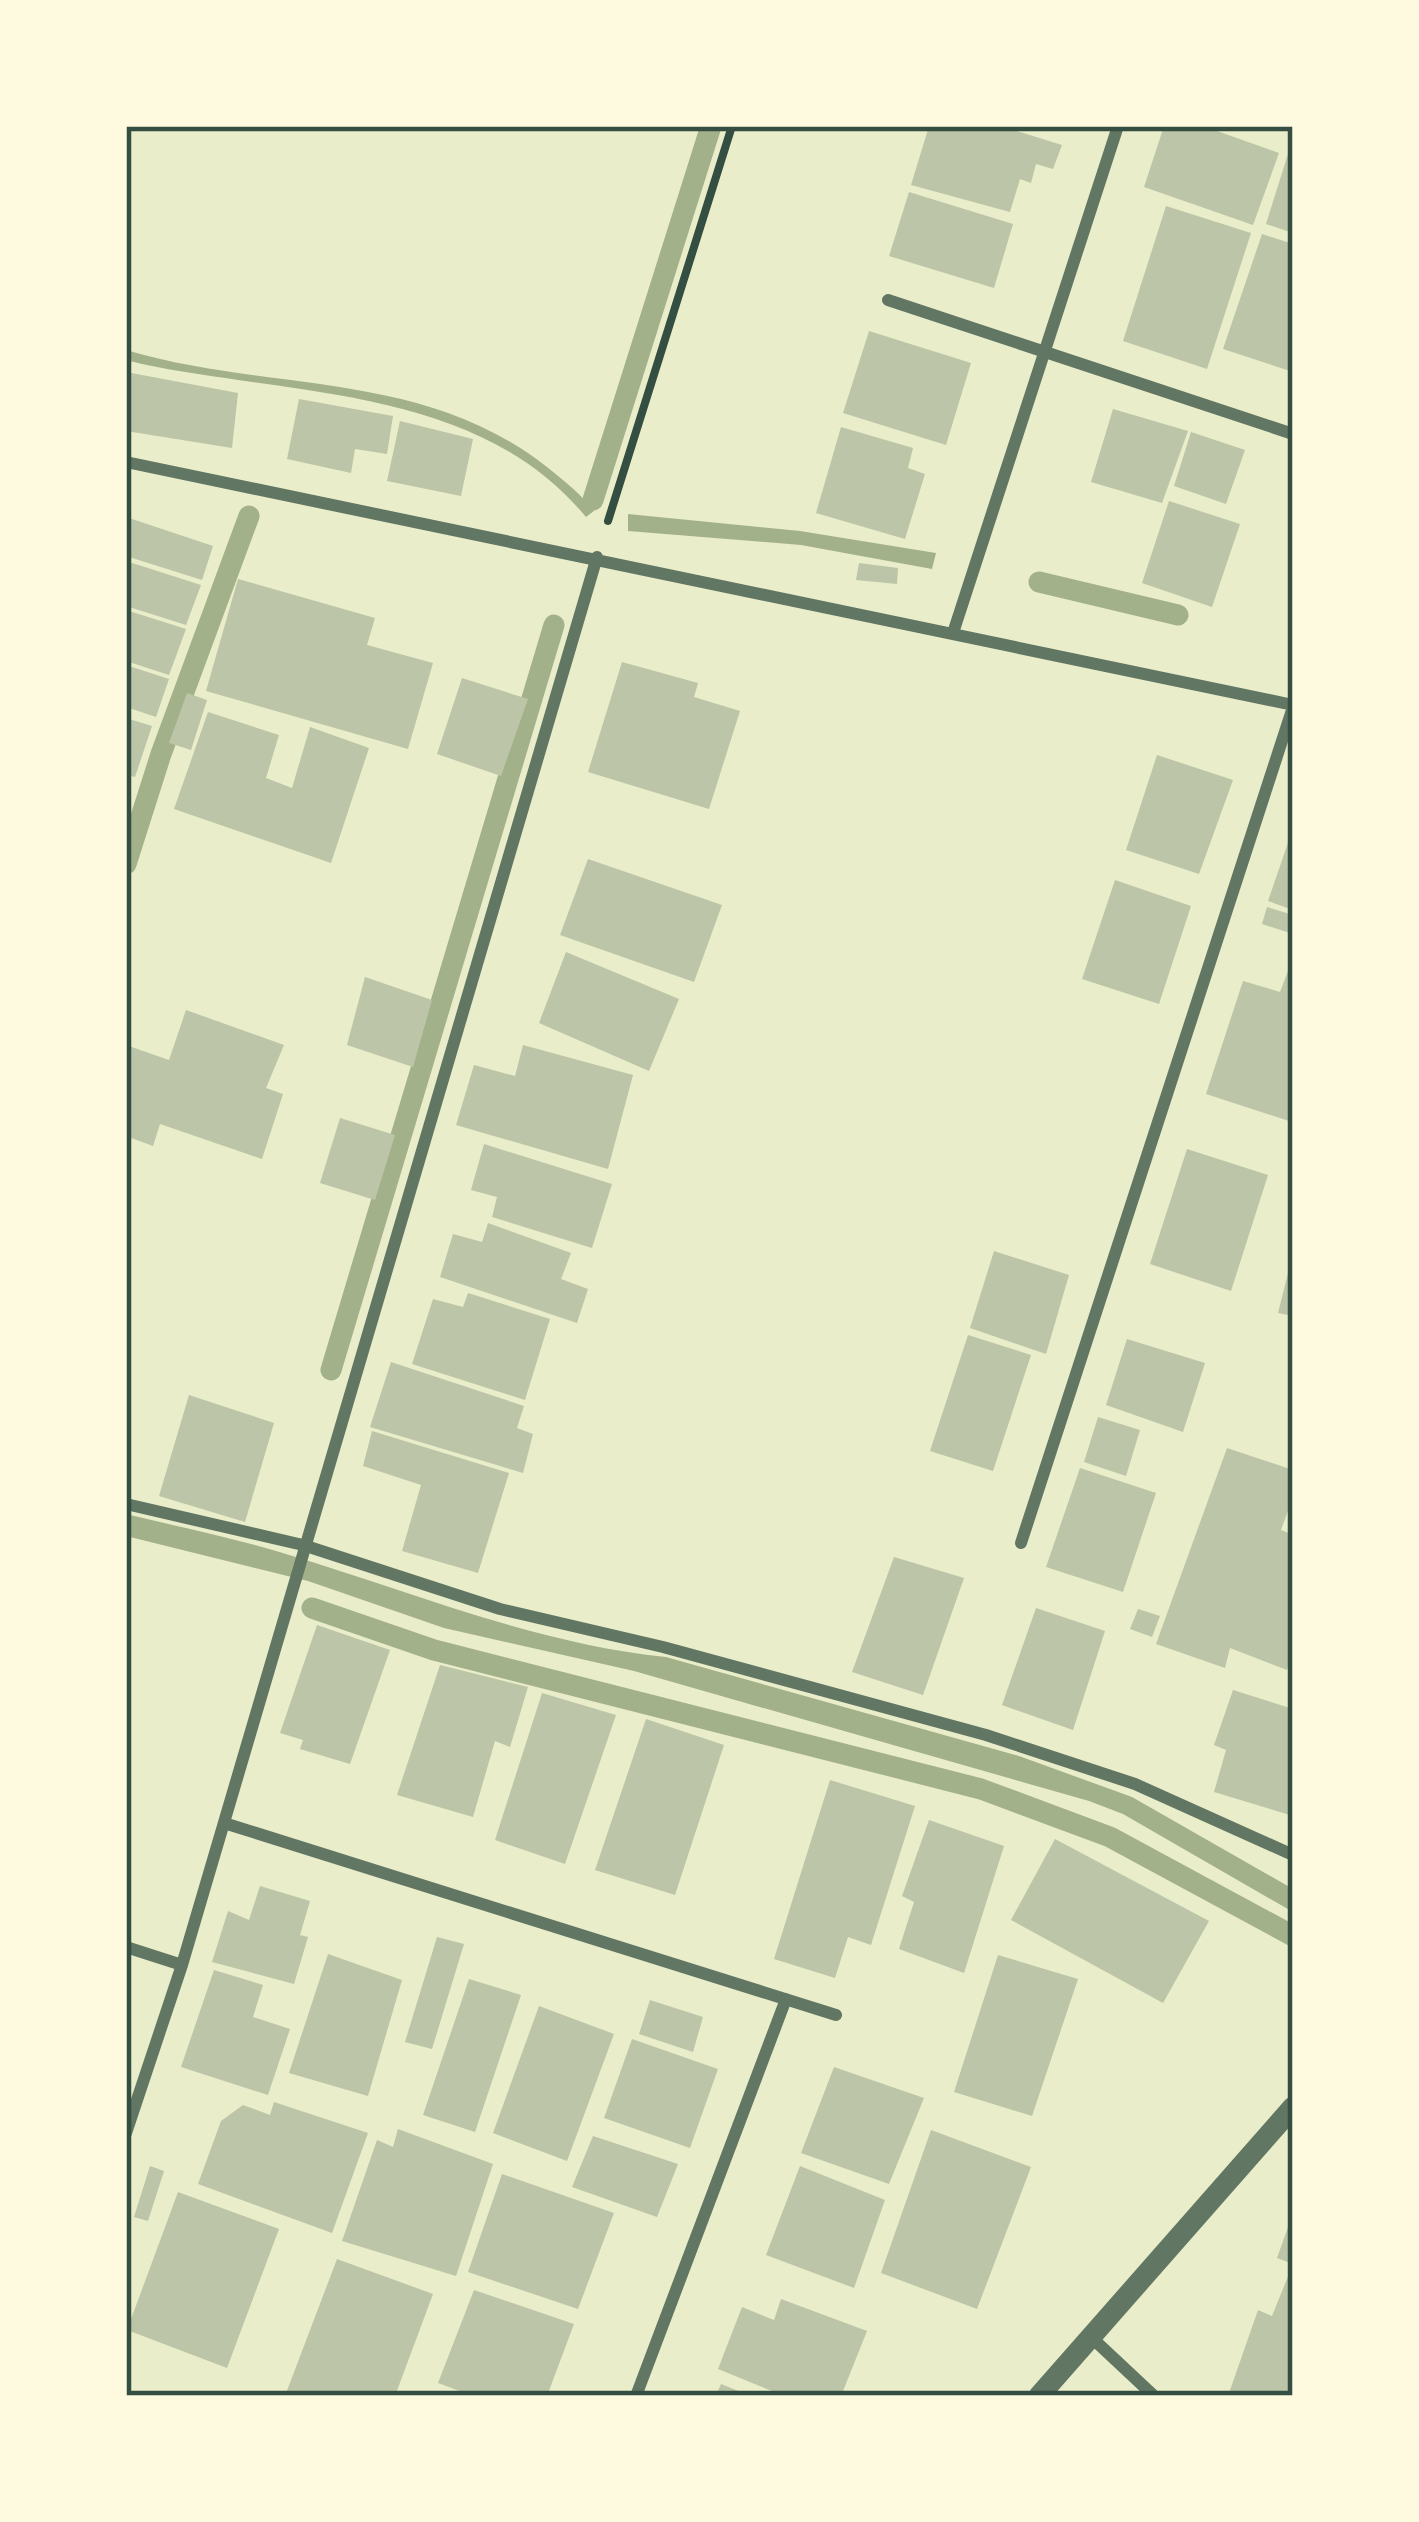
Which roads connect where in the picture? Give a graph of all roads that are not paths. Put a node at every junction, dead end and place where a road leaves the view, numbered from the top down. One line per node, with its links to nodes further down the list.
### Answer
1 (1118, 126): 3 (street)
2 (888, 300): 3 (street)
3 (1045, 351): 4 (street); 7 (street)
4 (1293, 434)
5 (126, 462): 6 (street)
6 (597, 557): 7 (street); 11 (street)
7 (952, 633): 8 (street)
8 (1293, 706): 10 (street)
9 (126, 1504): 11 (street)
10 (1021, 1543)
11 (303, 1545): 12 (street); 13 (street)
12 (224, 1823): 15 (street); 16 (street)
13 (1293, 1856)
14 (126, 1947): 15 (street)
15 (182, 1965): 19 (street)
16 (786, 1999): 17 (street); 21 (street)
17 (836, 2015)
18 (1293, 2107): 20 (street)
19 (126, 2133)
20 (1091, 2336): 22 (street); 23 (street)
21 (636, 2396)
22 (1039, 2396)
23 (1154, 2396)

